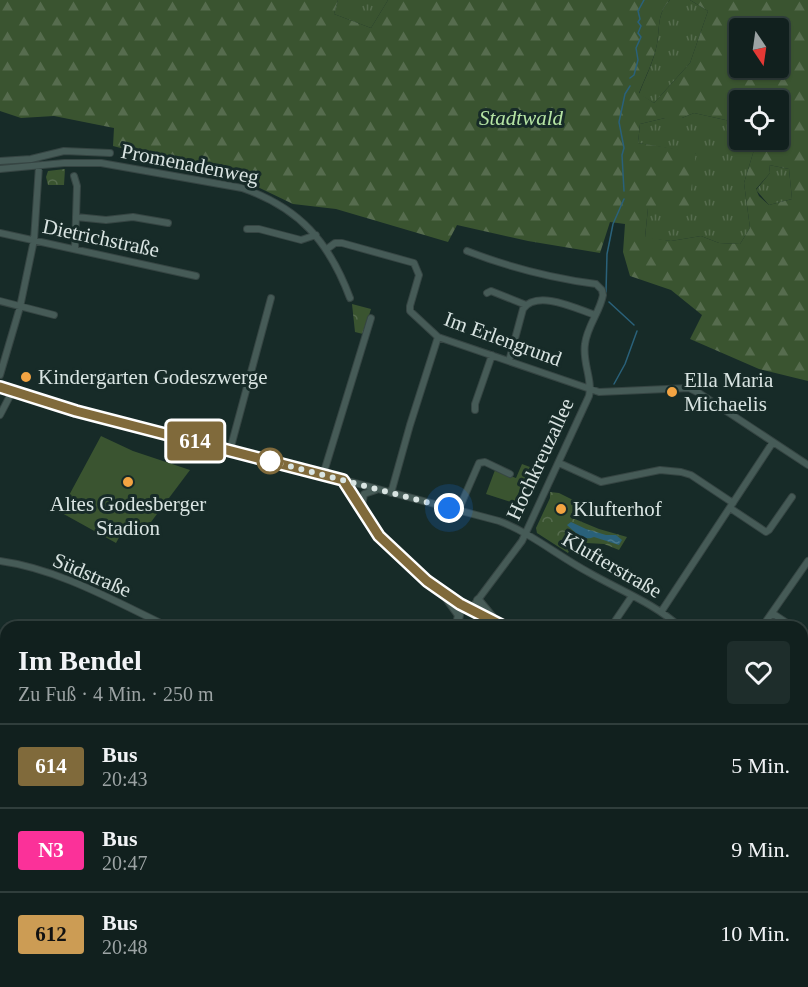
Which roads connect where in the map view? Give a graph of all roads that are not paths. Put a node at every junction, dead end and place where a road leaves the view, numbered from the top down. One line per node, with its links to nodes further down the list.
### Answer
1 (81, 153): 2 (street, Promenadenweg); 3 (street, Promenadenweg); 4 (street)
2 (110, 153)
3 (0, 161)
4 (81, 162): 5 (street, Promenadenweg); 12 (street, Promenadenweg)
5 (39, 166): 6 (street, Promenadenweg); 13 (street)
6 (0, 169)
7 (74, 176): 8 (street)
8 (76, 218): 9 (street); 14 (street)
9 (168, 224)
10 (248, 229): 12 (street)
11 (0, 233): 13 (street, Dietrichstraße)
12 (316, 236): 15 (street, Promenadenweg)
13 (34, 240): 14 (street, Dietrichstraße); 23 (street)
14 (75, 248): 17 (street, Dietrichstraße)
15 (327, 249): 20 (street, Promenadenweg); 27 (street, Im Erlengrund)
16 (467, 251): 25 (street, Hochkreuzallee)
17 (196, 276)
18 (487, 293): 22 (street)
19 (272, 298): 37 (street)
20 (350, 298)
21 (0, 301): 23 (street)
22 (526, 305): 25 (street); 29 (street)
23 (20, 307): 24 (street); 30 (street)
24 (54, 315)
25 (595, 315): 32 (street, Hochkreuzallee)
26 (371, 318): 41 (street)
27 (438, 337): 28 (street, Im Erlengrund); 44 (street)
28 (492, 355): 29 (street, Im Erlengrund); 34 (street)
29 (509, 361): 32 (street, Im Erlengrund)
30 (0, 375)
31 (0, 387): 33 (street)
32 (590, 388): 36 (street, Im Erlengrund); 38 (street, Hochkreuzallee)
33 (12, 392): 35 (street); 37 (street)
34 (475, 410)
35 (0, 415)
36 (772, 442): 39 (street, Im Erlengrund); 46 (street)
37 (230, 450): 41 (street)
38 (559, 463): 46 (street); 49 (street, Hochkreuzallee)
39 (808, 465)
40 (510, 474): 48 (street)
41 (322, 475): 42 (street)
42 (343, 480): 43 (street, Klufterstraße); 47 (street)
43 (380, 490): 44 (street, Klufterstraße); 47 (street)
44 (391, 493): 48 (street, Klufterstraße)
45 (792, 498): 46 (street)
46 (731, 505): 56 (street)
47 (362, 510): 52 (street)
48 (458, 511): 49 (street, Klufterstraße)
49 (526, 534): 53 (street, Klufterstraße); 54 (street, Hochkreuzallee)
50 (0, 561): 58 (street, Südstraße)
51 (808, 562): 57 (street)
52 (444, 594): 55 (street); 59 (street)
53 (632, 596): 56 (street, Klufterstraße); 63 (street)
54 (478, 600): 55 (street, Hochkreuzallee); 62 (street)
55 (471, 609): 60 (street, Hochkreuzallee); 61 (street)
56 (661, 612): 64 (street, Klufterstraße)
57 (772, 613): 65 (street); 66 (street)
58 (156, 621)
59 (457, 621)
60 (460, 621)
61 (494, 621)
62 (495, 621)
63 (615, 621)
64 (672, 621)
65 (766, 621)
66 (784, 621)

